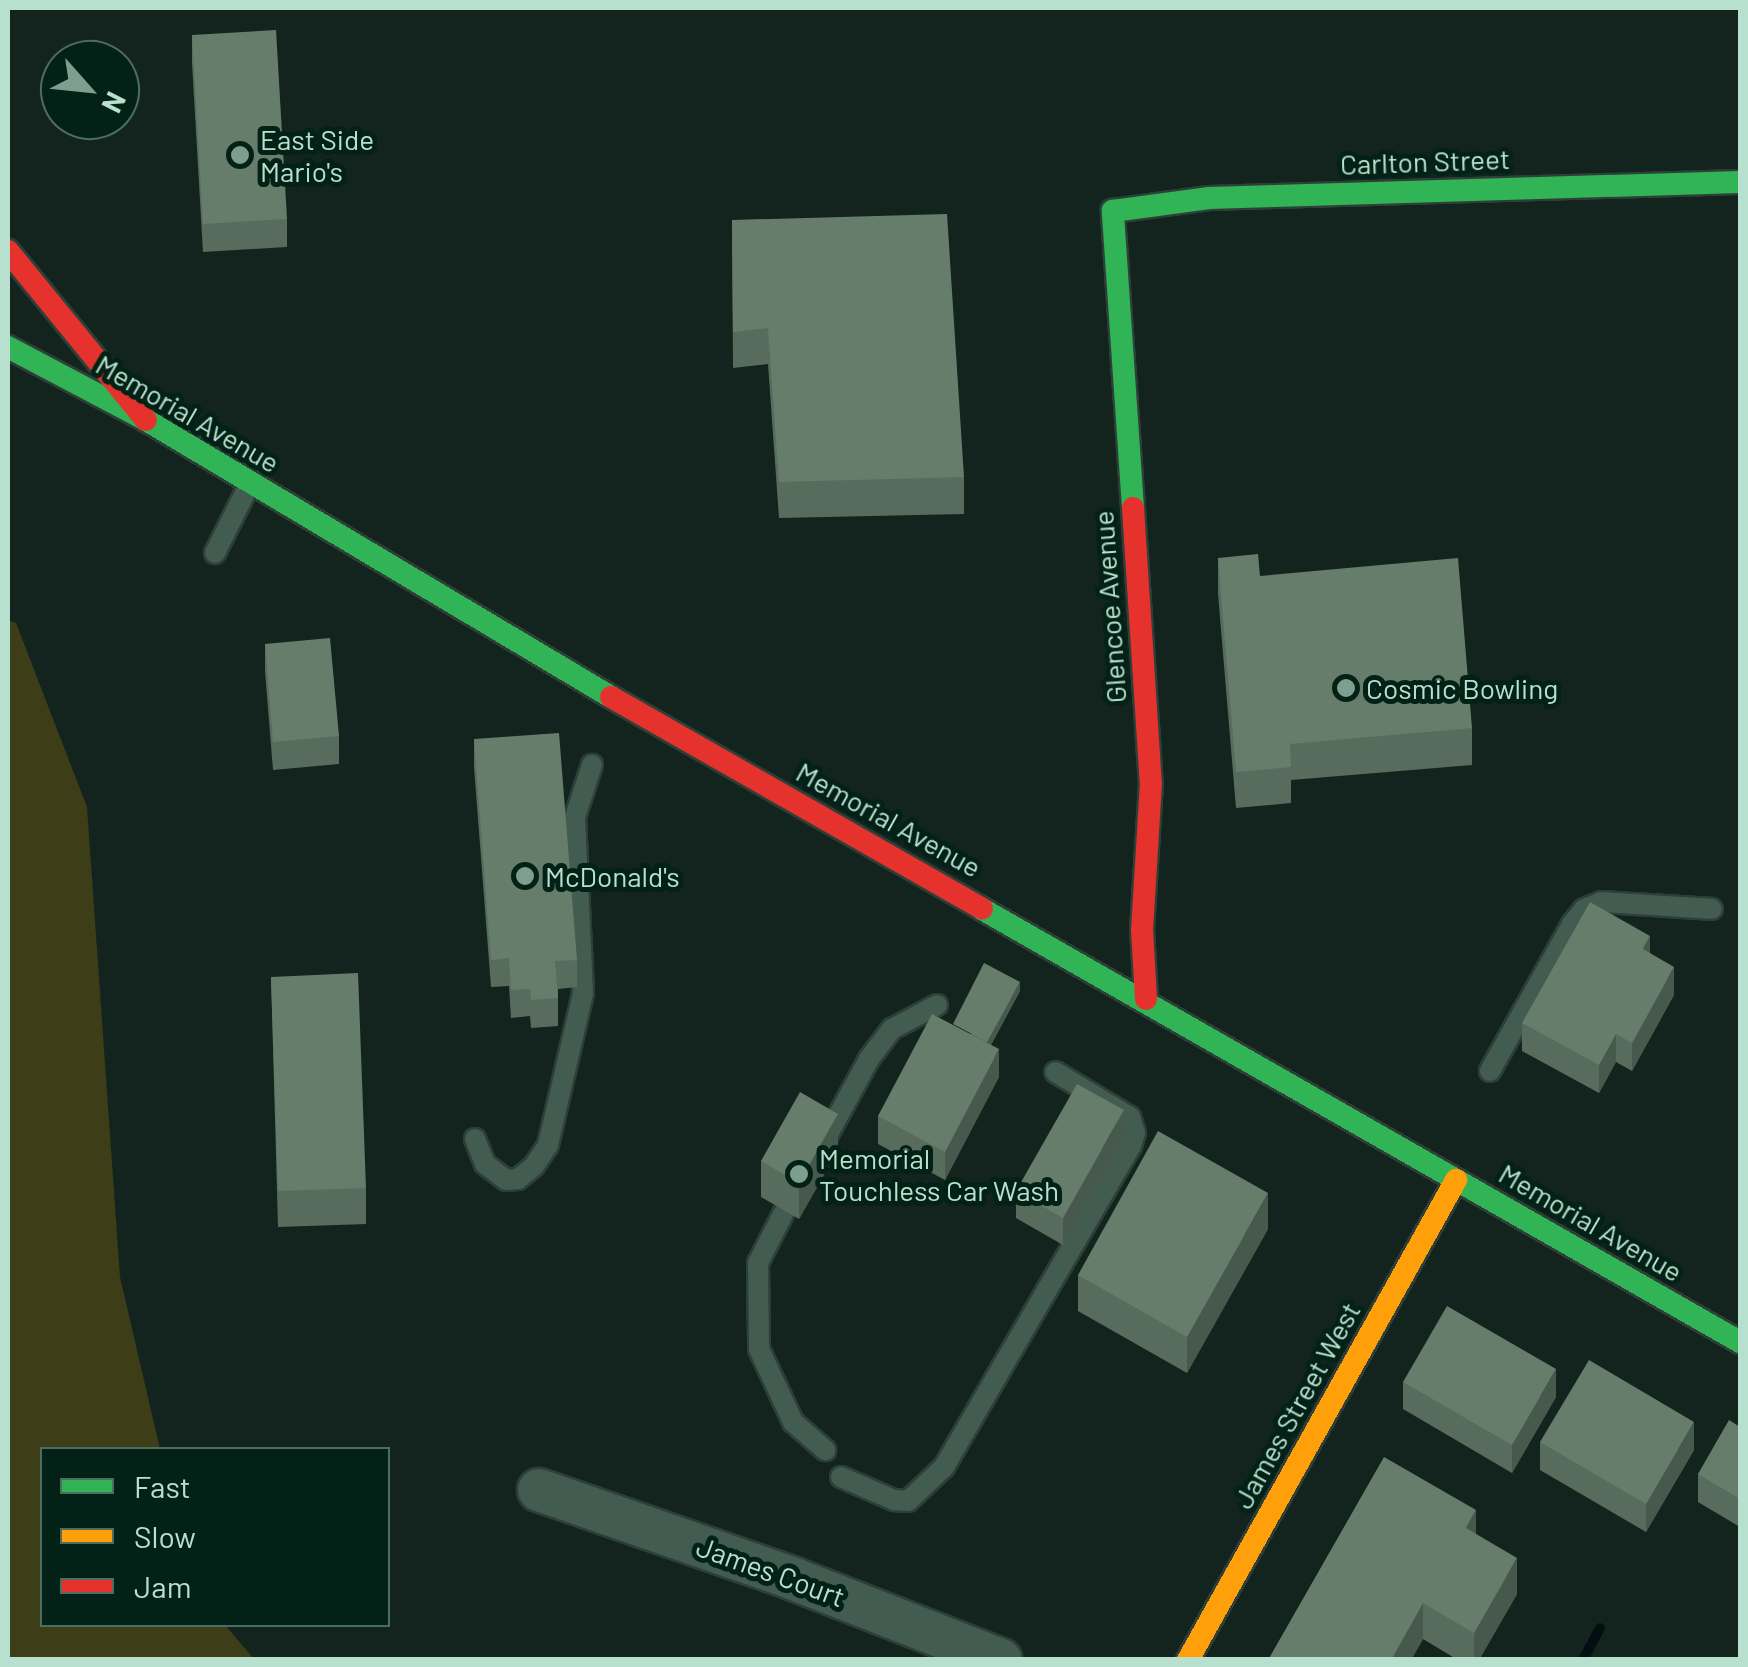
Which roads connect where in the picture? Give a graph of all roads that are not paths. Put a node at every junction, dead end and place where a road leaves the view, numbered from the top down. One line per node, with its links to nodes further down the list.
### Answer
1 (1740, 182): 2 (main road, Carlton Street)
2 (1112, 211): 10 (main road, Glencoe Avenue)
3 (8, 250): 5 (main road)
4 (8, 347): 5 (main road, Memorial Avenue)
5 (146, 420): 6 (main road, Memorial Avenue)
6 (250, 483): 7 (lane); 10 (main road, Memorial Avenue)
7 (215, 554)
8 (592, 764): 14 (lane)
9 (1712, 909): 13 (lane)
10 (1146, 998): 16 (main road, Memorial Avenue)
11 (937, 1006): 15 (lane)
12 (1055, 1072): 20 (lane)
13 (1490, 1072)
14 (474, 1139)
15 (825, 1140)
16 (1456, 1180): 18 (main road, Memorial Avenue); 23 (main road, James Street West)
17 (783, 1214): 19 (lane)
18 (1740, 1342)
19 (825, 1450)
20 (841, 1477)
21 (540, 1490): 22 (street, James Court)
22 (1001, 1660)
23 (1188, 1660)

